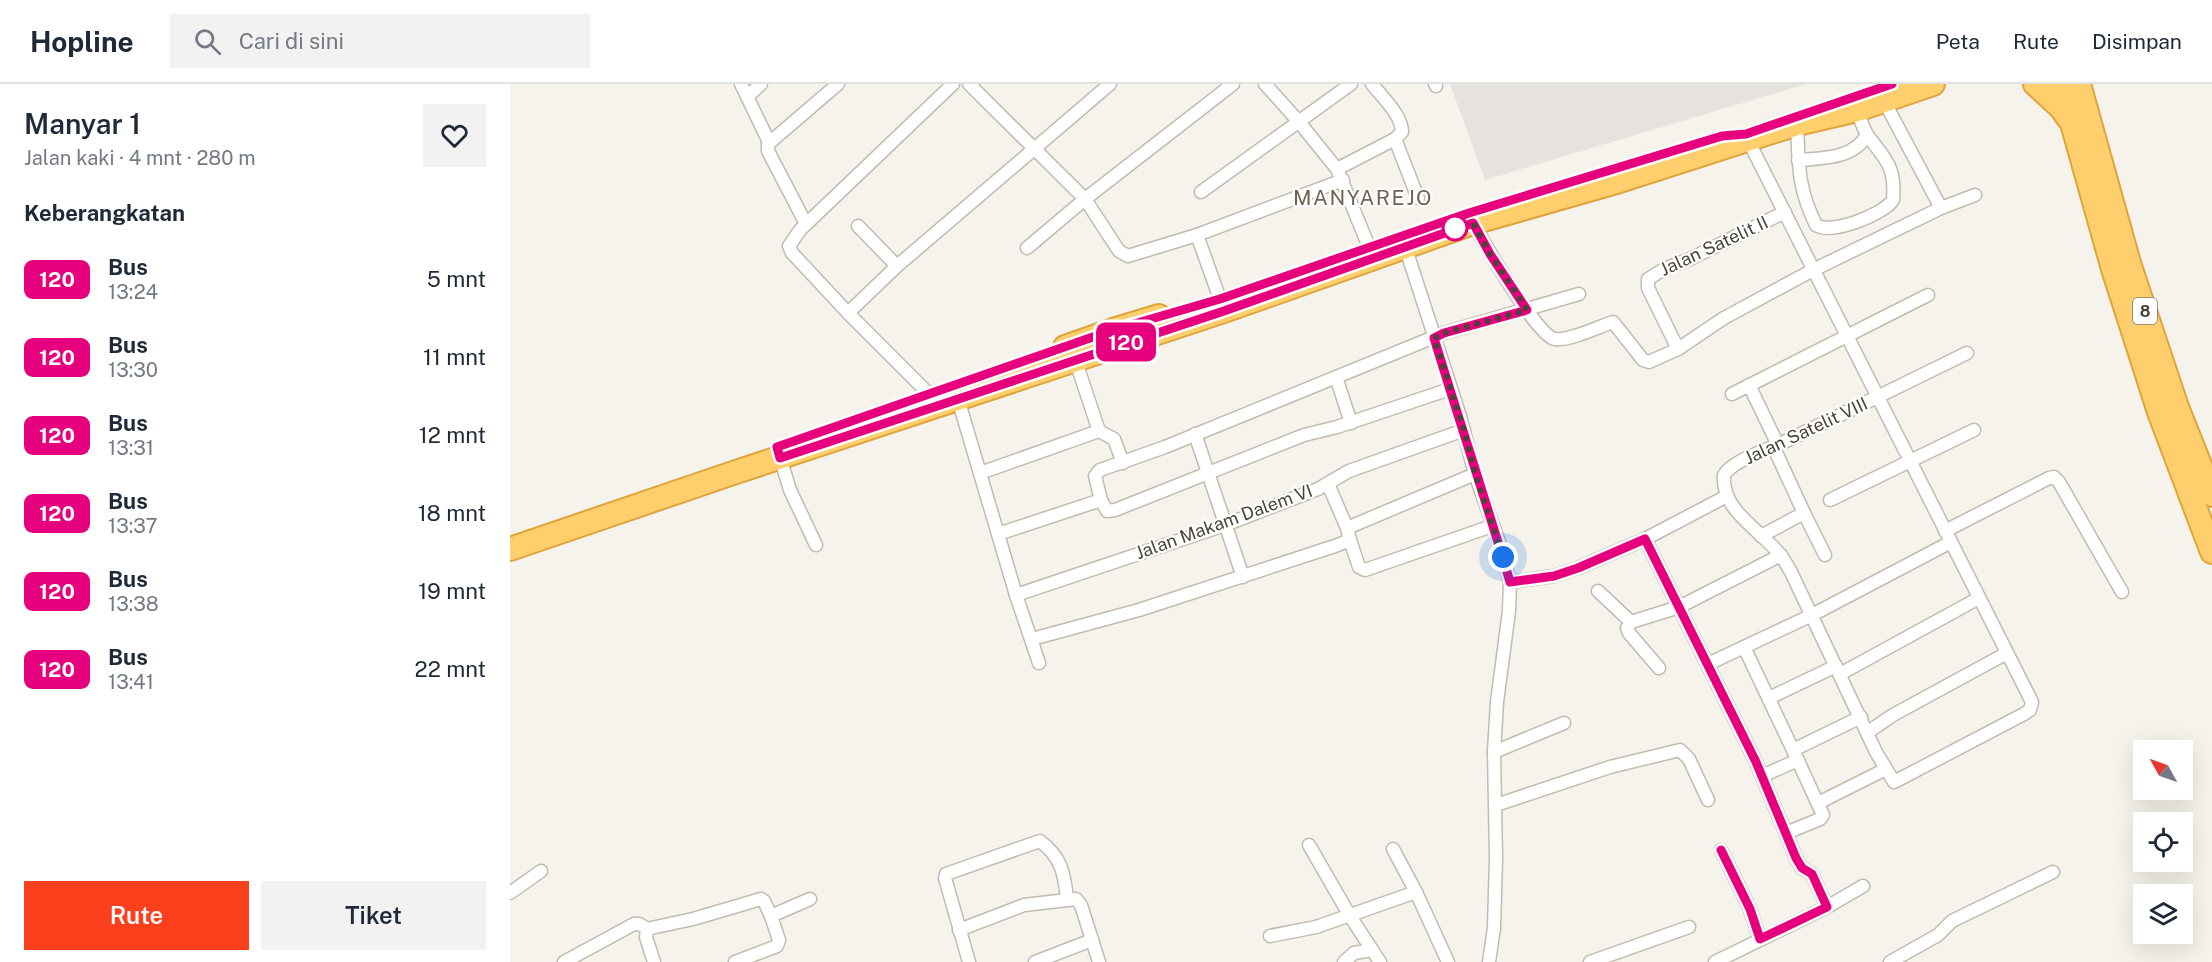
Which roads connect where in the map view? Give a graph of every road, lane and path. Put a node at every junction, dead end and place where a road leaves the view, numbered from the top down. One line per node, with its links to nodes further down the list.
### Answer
1 (741, 84): 17 (street)
2 (761, 84): 17 (street)
3 (838, 84): 25 (street)
4 (953, 84): 37 (street)
5 (969, 84): 26 (street)
6 (1110, 84): 26 (street)
7 (1233, 84): 32 (street)
8 (1265, 84): 19 (street)
9 (1351, 84): 19 (street)
10 (1372, 84): 23 (street)
11 (1933, 84): 16 (highway)
12 (2035, 84): 21 (highway)
13 (2061, 84): 21 (highway, 8)
14 (2079, 84): 21 (highway, 8)
15 (2092, 84): 21 (highway)
16 (1888, 92): 18 (highway); 33 (street); 39 (highway)
17 (748, 96): 25 (street)
18 (1857, 110): 20 (highway); 22 (street)
19 (1299, 122): 28 (street); 29 (street)
20 (1797, 124): 24 (highway); 27 (street)
21 (2082, 124): 74 (highway, 8); 90 (highway, 8)
22 (1867, 135): 27 (street); 27 (street)
23 (1395, 139): 28 (street); 31 (street)
24 (1748, 140): 34 (street); 35 (highway)
25 (768, 144): 37 (street)
26 (1035, 148): 32 (street); 42 (street)
27 (1798, 160)
28 (1340, 175): 38 (street); 39 (street)
29 (1201, 192)
30 (1975, 195): 33 (street)
31 (1418, 198)
32 (1085, 199): 38 (street); 41 (street)
33 (1941, 208): 43 (street)
34 (1785, 212): 43 (street); 51 (street, Jalan Satelit II)
35 (1473, 223): 40 (highway); 48 (street)
36 (858, 226): 42 (street)
37 (800, 231): 47 (street)
38 (1197, 235): 44 (street)
39 (1365, 238): 44 (highway)
40 (1405, 246): 50 (street); 53 (highway)
41 (1027, 249)
42 (897, 266): 47 (street)
43 (1813, 270): 49 (street); 51 (street)
44 (1217, 290): 58 (highway)
45 (1579, 294): 48 (street)
46 (1928, 295): 49 (street)
47 (852, 308): 58 (street)
48 (1527, 310): 50 (street); 51 (street)
49 (1846, 336): 55 (street); 59 (street)
50 (1434, 338): 54 (street); 56 (street)
51 (1678, 349)
52 (1967, 353): 59 (street, Jalan Satelit VIII)
53 (1075, 359): 60 (highway); 64 (street)
54 (1336, 377): 61 (street); 65 (street)
55 (1749, 385): 57 (street); 66 (street)
56 (1450, 389): 61 (street); 62 (street)
57 (1732, 394)
58 (930, 395): 67 (highway)
59 (1878, 397): 66 (street, Jalan Satelit VIII); 68 (street)
60 (958, 399): 67 (highway); 70 (street)
61 (1351, 423): 72 (street)
62 (1464, 430): 71 (street); 73 (street, Jalan Makam Dalem VI)
63 (1974, 430): 68 (street)
64 (1099, 431): 69 (street); 70 (street)
65 (1195, 434): 69 (street); 72 (street)
66 (1776, 446): 75 (street, Jalan Satelit VIII); 78 (street)
67 (778, 452): 85 (highway); 88 (street); 89 (highway)
68 (1910, 462): 77 (street); 81 (street)
69 (1123, 463): 76 (street)
70 (980, 473): 82 (street)
71 (1475, 474): 80 (street); 83 (street)
72 (1208, 475): 76 (street); 79 (street)
73 (1328, 484): 79 (street, Jalan Makam Dalem VI); 83 (street)
74 (2212, 495)
75 (1727, 496): 84 (street); 86 (street)
76 (1101, 500): 82 (street)
77 (1830, 500)
78 (1804, 513): 84 (street); 92 (street)
79 (1226, 525): 93 (street); 97 (street, Jalan Makam Dalem VI)
80 (1492, 526): 83 (street); 94 (street)
81 (1946, 531): 87 (street); 96 (street)
82 (998, 534): 97 (street)
83 (1348, 534): 93 (street)
84 (1761, 537): 91 (street)
85 (510, 538)
86 (1645, 539): 94 (street); 99 (street)
87 (1952, 542): 98 (street); 100 (street)
88 (816, 545)
89 (510, 549)
90 (2212, 552)
91 (1781, 555): 99 (street); 100 (street)
92 (1825, 555)
93 (1243, 577): 102 (street)
94 (1510, 582): 113 (street)
95 (1598, 591): 101 (street)
96 (2122, 592)
97 (1016, 595): 102 (street)
98 (1979, 598): 104 (street); 108 (street)
99 (1679, 607): 101 (street); 106 (street)
100 (1812, 615): 103 (street); 108 (street)
101 (1631, 622): 107 (street)
102 (1032, 639): 105 (street)
103 (1744, 647): 106 (street); 109 (street)
104 (2007, 653): 112 (street); 115 (street)
105 (1039, 663)
106 (1708, 664): 116 (street)
107 (1659, 668)
108 (1838, 670): 109 (street); 110 (street)
109 (1769, 698): 114 (street)
110 (1861, 717): 112 (street); 114 (street)
111 (1564, 723): 113 (street)
112 (1868, 732): 115 (street)
113 (1494, 752): 119 (street)
114 (1795, 755): 116 (street); 118 (street)
115 (1886, 769): 118 (street)
116 (1762, 776): 120 (street)
117 (1708, 800): 119 (street)
118 (1818, 803): 120 (street)
119 (1496, 805): 150 (street)
120 (1786, 833): 131 (street)
121 (1309, 845): 133 (street)
122 (1393, 849): 127 (street)
123 (1721, 850): 138 (street)
124 (541, 871): 128 (street)
125 (2053, 872): 153 (street)
126 (1863, 886): 131 (street)
127 (1416, 892): 133 (street); 149 (street)
128 (510, 893)
129 (1067, 898): 136 (street); 136 (street); 139 (street)
130 (810, 899): 132 (street)
131 (1827, 907): 138 (street)
132 (771, 916): 135 (street); 143 (street)
133 (1350, 916): 137 (street); 140 (street)
134 (1689, 927): 151 (street)
135 (648, 929): 141 (street); 142 (street)
136 (959, 930): 144 (street)
137 (1270, 936)
138 (1760, 939): 152 (street)
139 (1092, 940): 145 (street); 146 (street)
140 (1372, 950): 147 (street); 148 (street)
141 (564, 962)
142 (654, 962)
143 (735, 962)
144 (969, 962)
145 (1035, 962)
146 (1099, 962)
147 (1344, 962)
148 (1380, 962)
149 (1448, 962)
150 (1489, 962)
151 (1590, 962)
152 (1715, 962)
153 (1890, 962)

